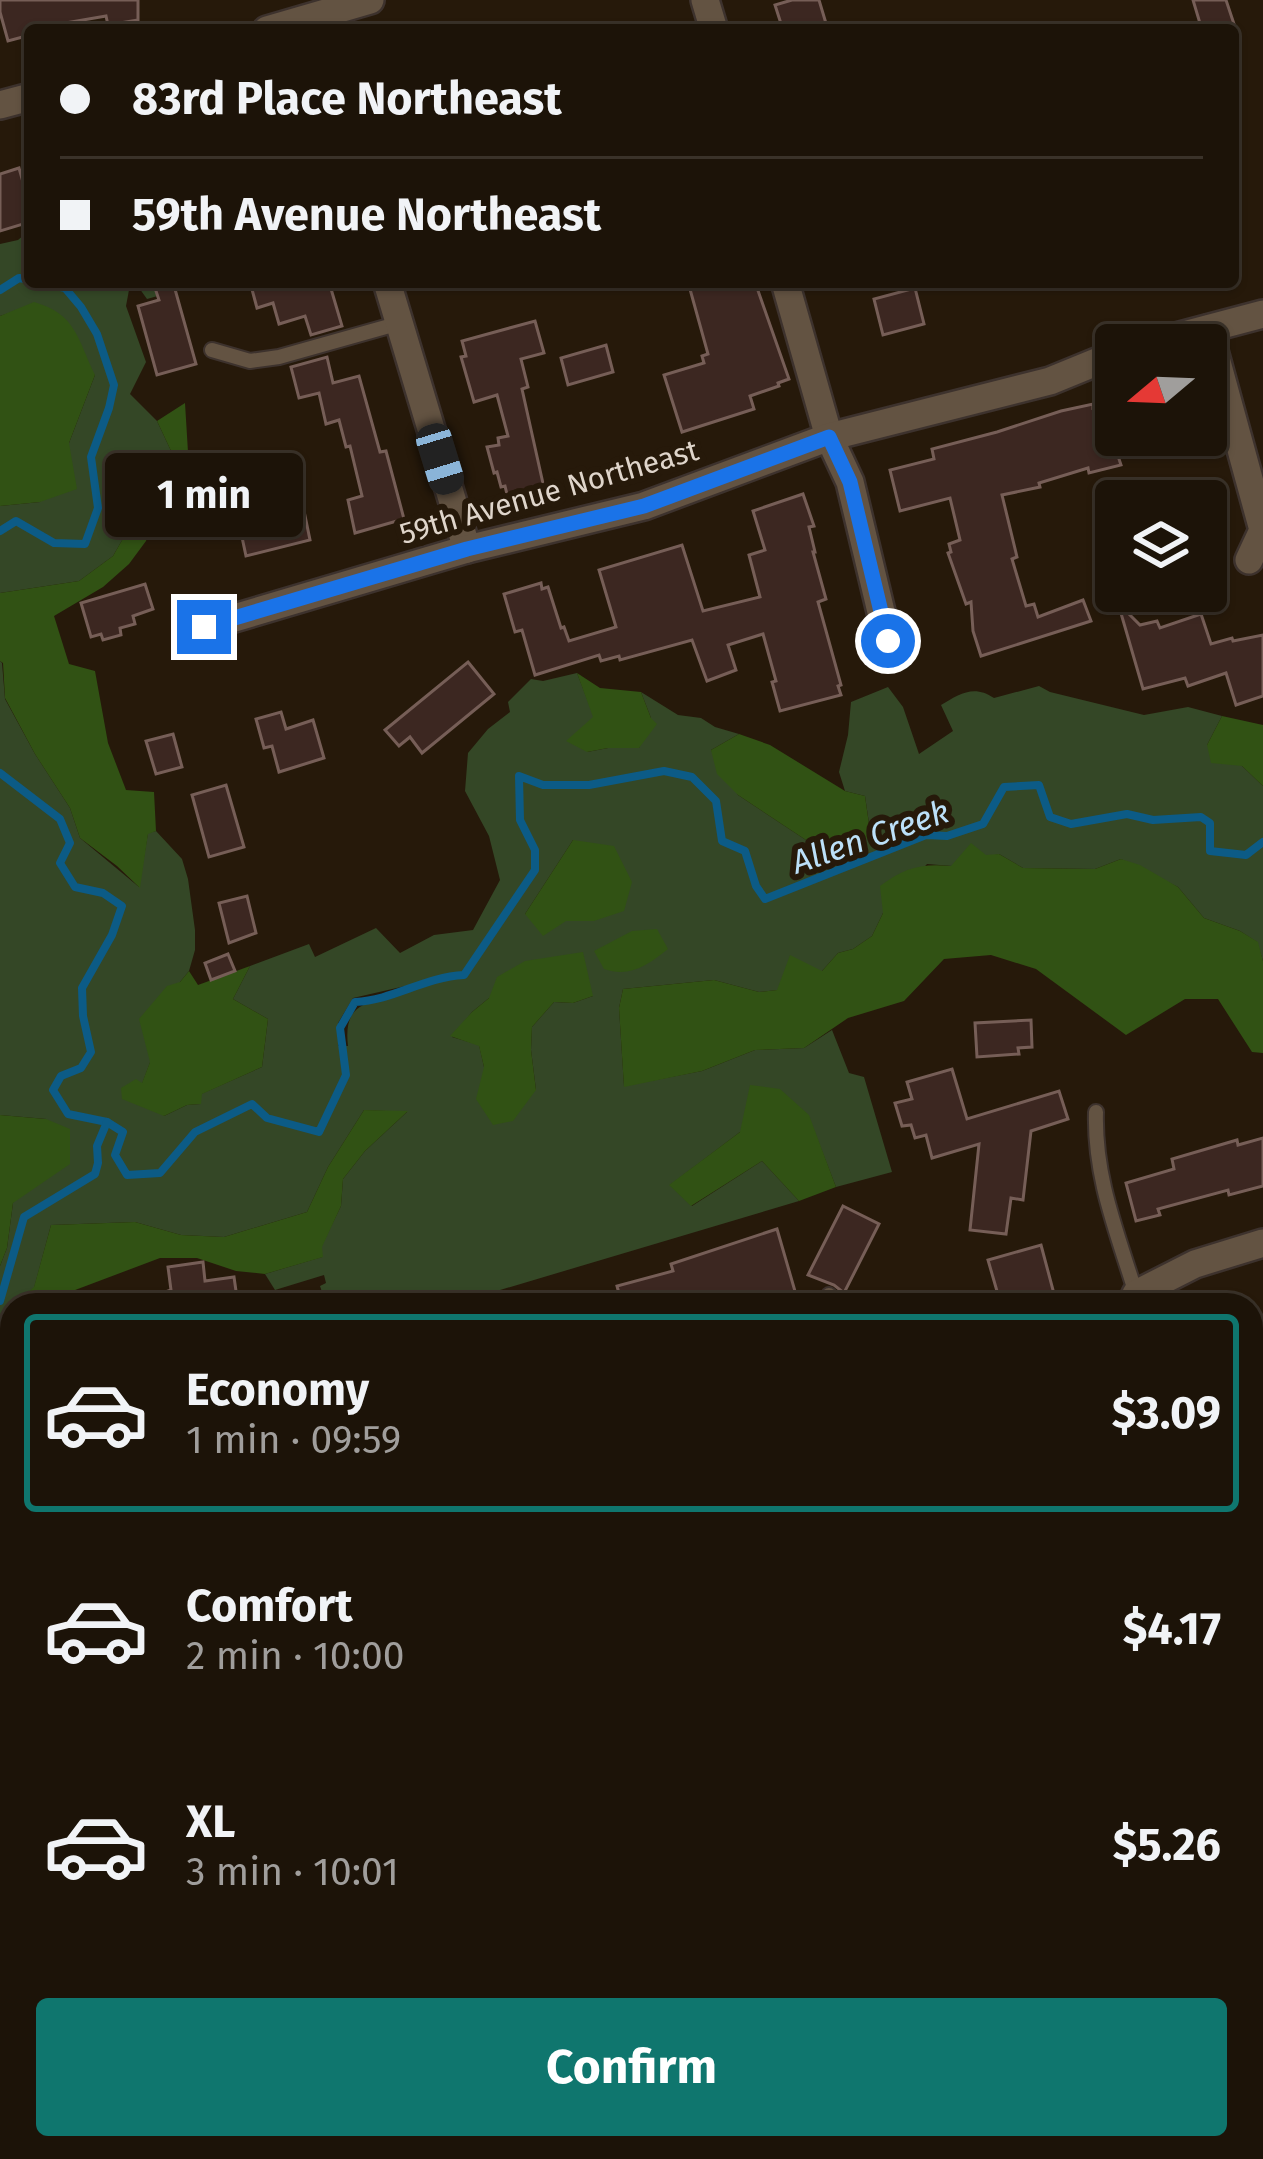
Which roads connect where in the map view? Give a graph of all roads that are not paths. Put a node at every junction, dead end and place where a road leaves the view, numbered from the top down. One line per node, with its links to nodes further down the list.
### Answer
1 (370, 0): 2 (street)
2 (310, 24)
3 (389, 288): 6 (street)
4 (787, 288): 11 (street)
5 (1263, 314): 7 (street)
6 (400, 323): 8 (lane); 12 (street)
7 (1224, 324)
8 (212, 350)
9 (1095, 363): 11 (street, 59th Avenue Northeast)
10 (1227, 398): 13 (street)
11 (829, 437): 12 (street, 59th Avenue Northeast); 15 (street)
12 (467, 549): 14 (street, 59th Avenue Northeast)
13 (1249, 560)
14 (204, 627)
15 (888, 641)
16 (1096, 1112): 18 (lane)
17 (1263, 1243): 19 (street)
18 (1132, 1293)
19 (1144, 1293)

